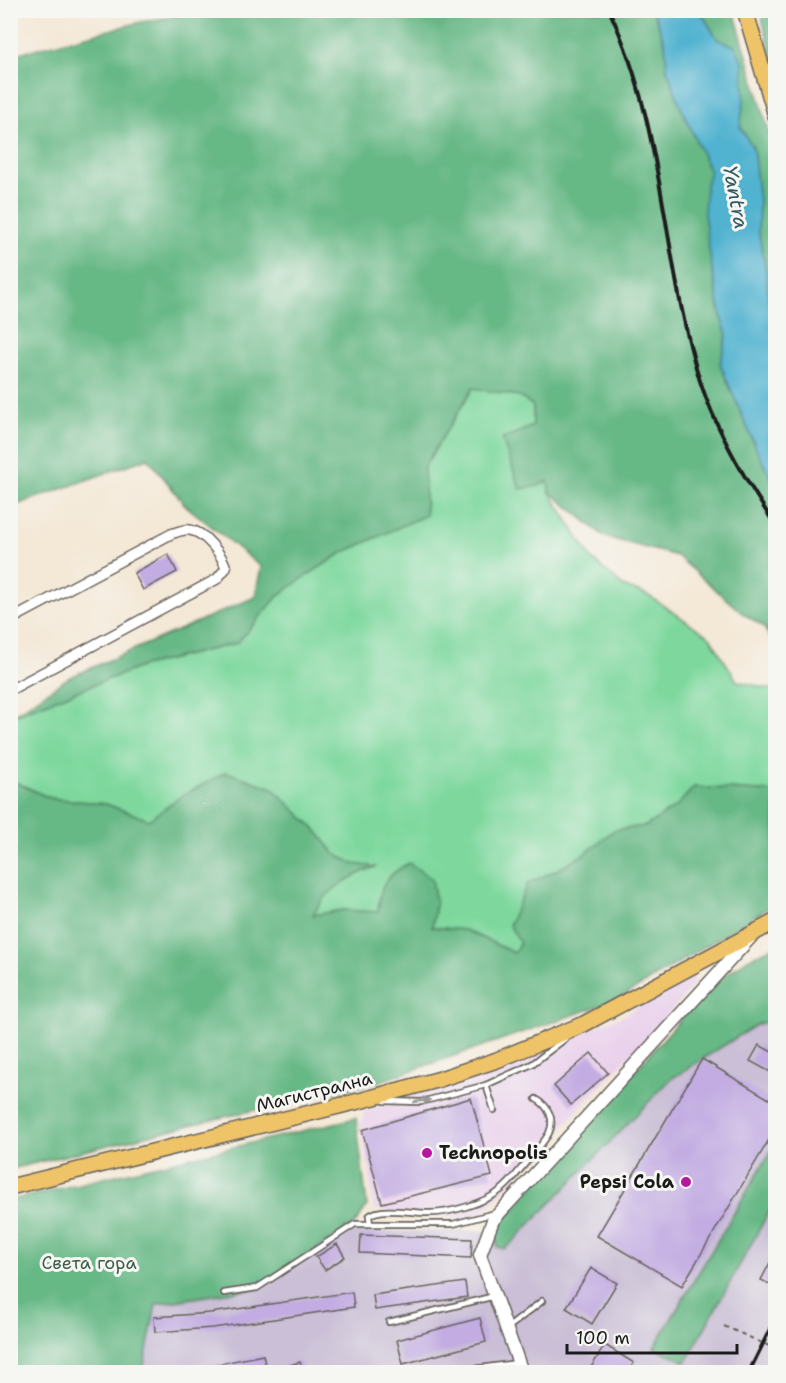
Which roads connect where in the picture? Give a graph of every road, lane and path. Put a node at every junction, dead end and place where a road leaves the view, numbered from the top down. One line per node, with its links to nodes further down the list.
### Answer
1 (745, 10): 2 (main road)
2 (776, 116)
3 (10, 620): 4 (street)
4 (10, 690)
5 (776, 921): 6 (main road, Магистрална)
6 (752, 935): 7 (main road, Магистрална); 15 (street)
7 (618, 1007): 8 (main road, Магистрална); 13 (main road, Магистрална)
8 (584, 1024): 9 (lane); 11 (main road, Магистрална)
9 (486, 1085): 11 (lane, one-way to 9); 12 (lane)
10 (536, 1099): 16 (lane)
11 (363, 1100): 14 (main road, Магистрална)
12 (494, 1110)
13 (10, 1181)
14 (10, 1187)
15 (500, 1211): 16 (lane); 18 (street)
16 (370, 1224): 17 (lane)
17 (224, 1293)
18 (495, 1296): 20 (lane); 22 (street)
19 (542, 1301): 22 (lane)
20 (390, 1322)
21 (724, 1326): 23 (path)
22 (507, 1328): 24 (street)
23 (776, 1349)
24 (521, 1368): 25 (lane)
25 (452, 1372)

